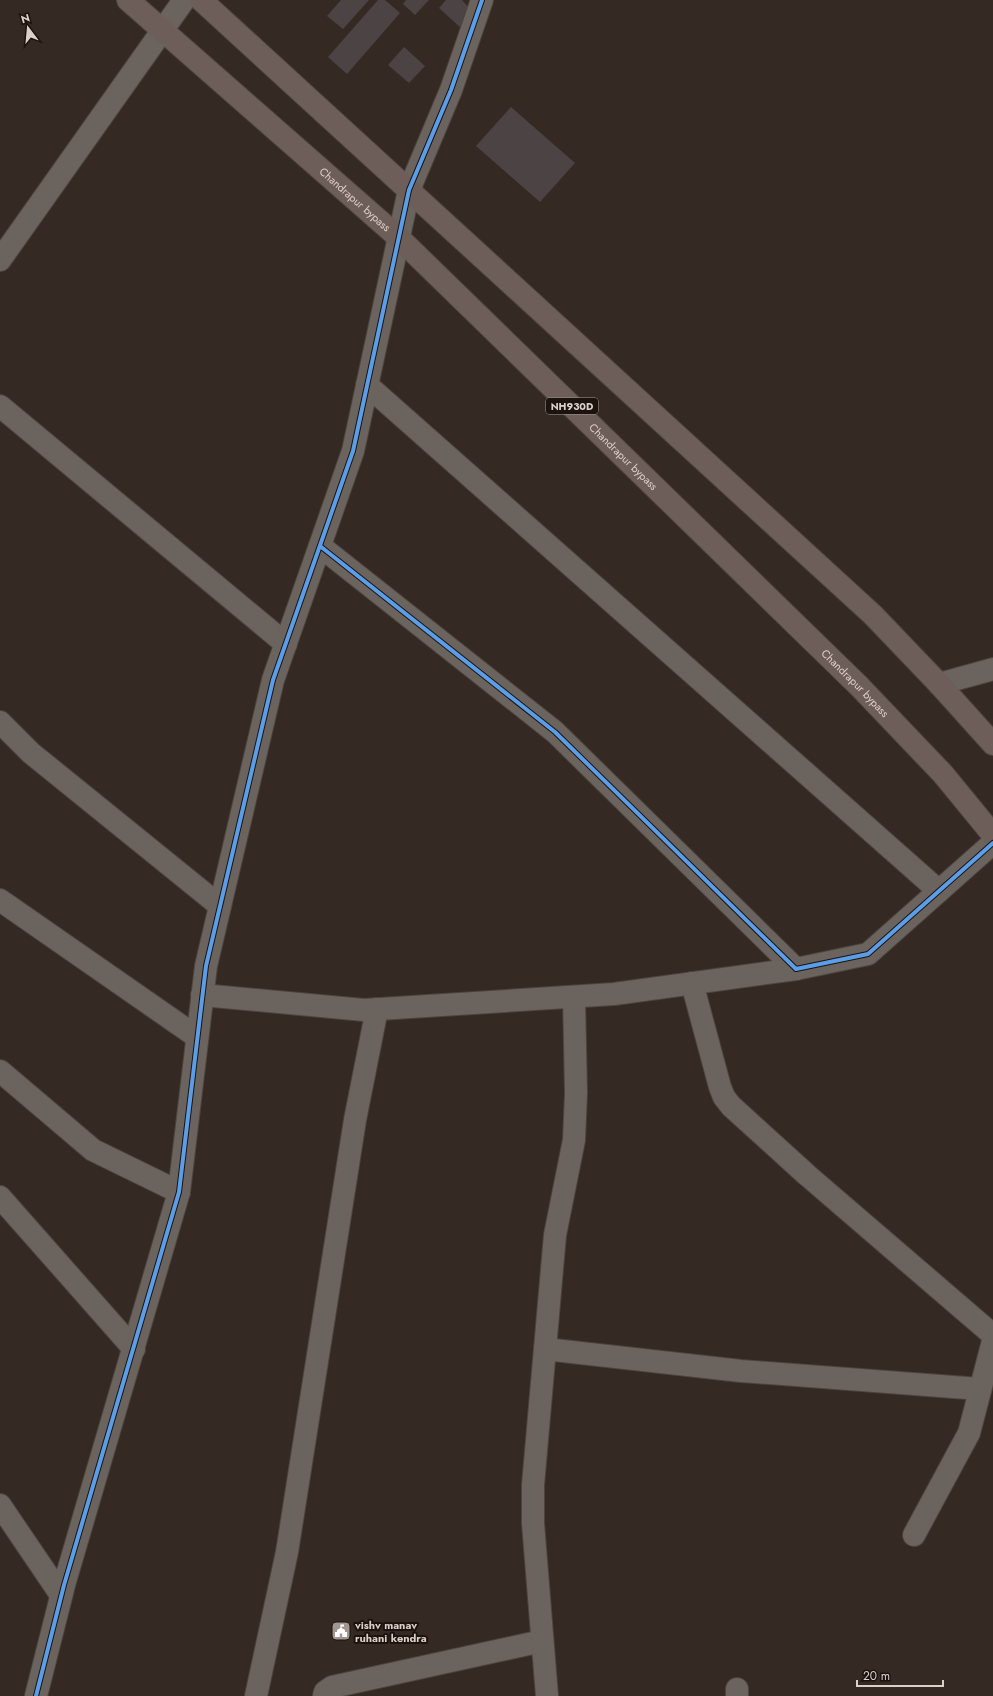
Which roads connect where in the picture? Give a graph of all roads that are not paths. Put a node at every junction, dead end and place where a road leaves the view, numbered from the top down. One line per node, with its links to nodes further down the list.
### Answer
1 (128, 0): 5 (highway, Chandrapur bypass / NH930D)
2 (184, 0): 5 (street)
3 (201, 0): 6 (highway)
4 (482, 0): 6 (street)
5 (163, 30): 7 (highway, Chandrapur bypass / NH930D); 8 (street)
6 (409, 190): 7 (street); 14 (highway)
7 (398, 237): 9 (street); 17 (highway, Chandrapur bypass / NH930D)
8 (0, 260)
9 (367, 384): 11 (street); 19 (street)
10 (0, 406): 12 (street)
11 (320, 546): 12 (street); 22 (street)
12 (286, 644): 21 (street)
13 (993, 669): 14 (street)
14 (939, 684): 16 (highway)
15 (0, 722): 21 (street)
16 (993, 744)
17 (993, 835)
18 (993, 843): 19 (street)
19 (940, 891): 22 (street)
20 (0, 900): 27 (street)
21 (220, 906): 24 (street)
22 (796, 969): 23 (street)
23 (692, 983): 25 (street); 31 (street)
24 (202, 996): 26 (street); 27 (street)
25 (574, 997): 26 (street); 34 (street)
26 (377, 1009): 41 (street)
27 (197, 1037): 29 (street)
28 (0, 1071): 29 (street)
29 (180, 1192): 33 (street)
30 (0, 1197): 33 (street)
31 (993, 1335)
32 (993, 1342): 35 (street)
33 (134, 1349): 38 (street)
34 (545, 1349): 35 (street); 39 (street)
35 (980, 1389): 37 (street)
36 (0, 1505): 38 (street)
37 (914, 1535)
38 (61, 1595): 40 (street)
39 (542, 1641): 42 (street); 43 (street)
40 (36, 1696)
41 (256, 1696)
42 (324, 1696)
43 (547, 1696)

